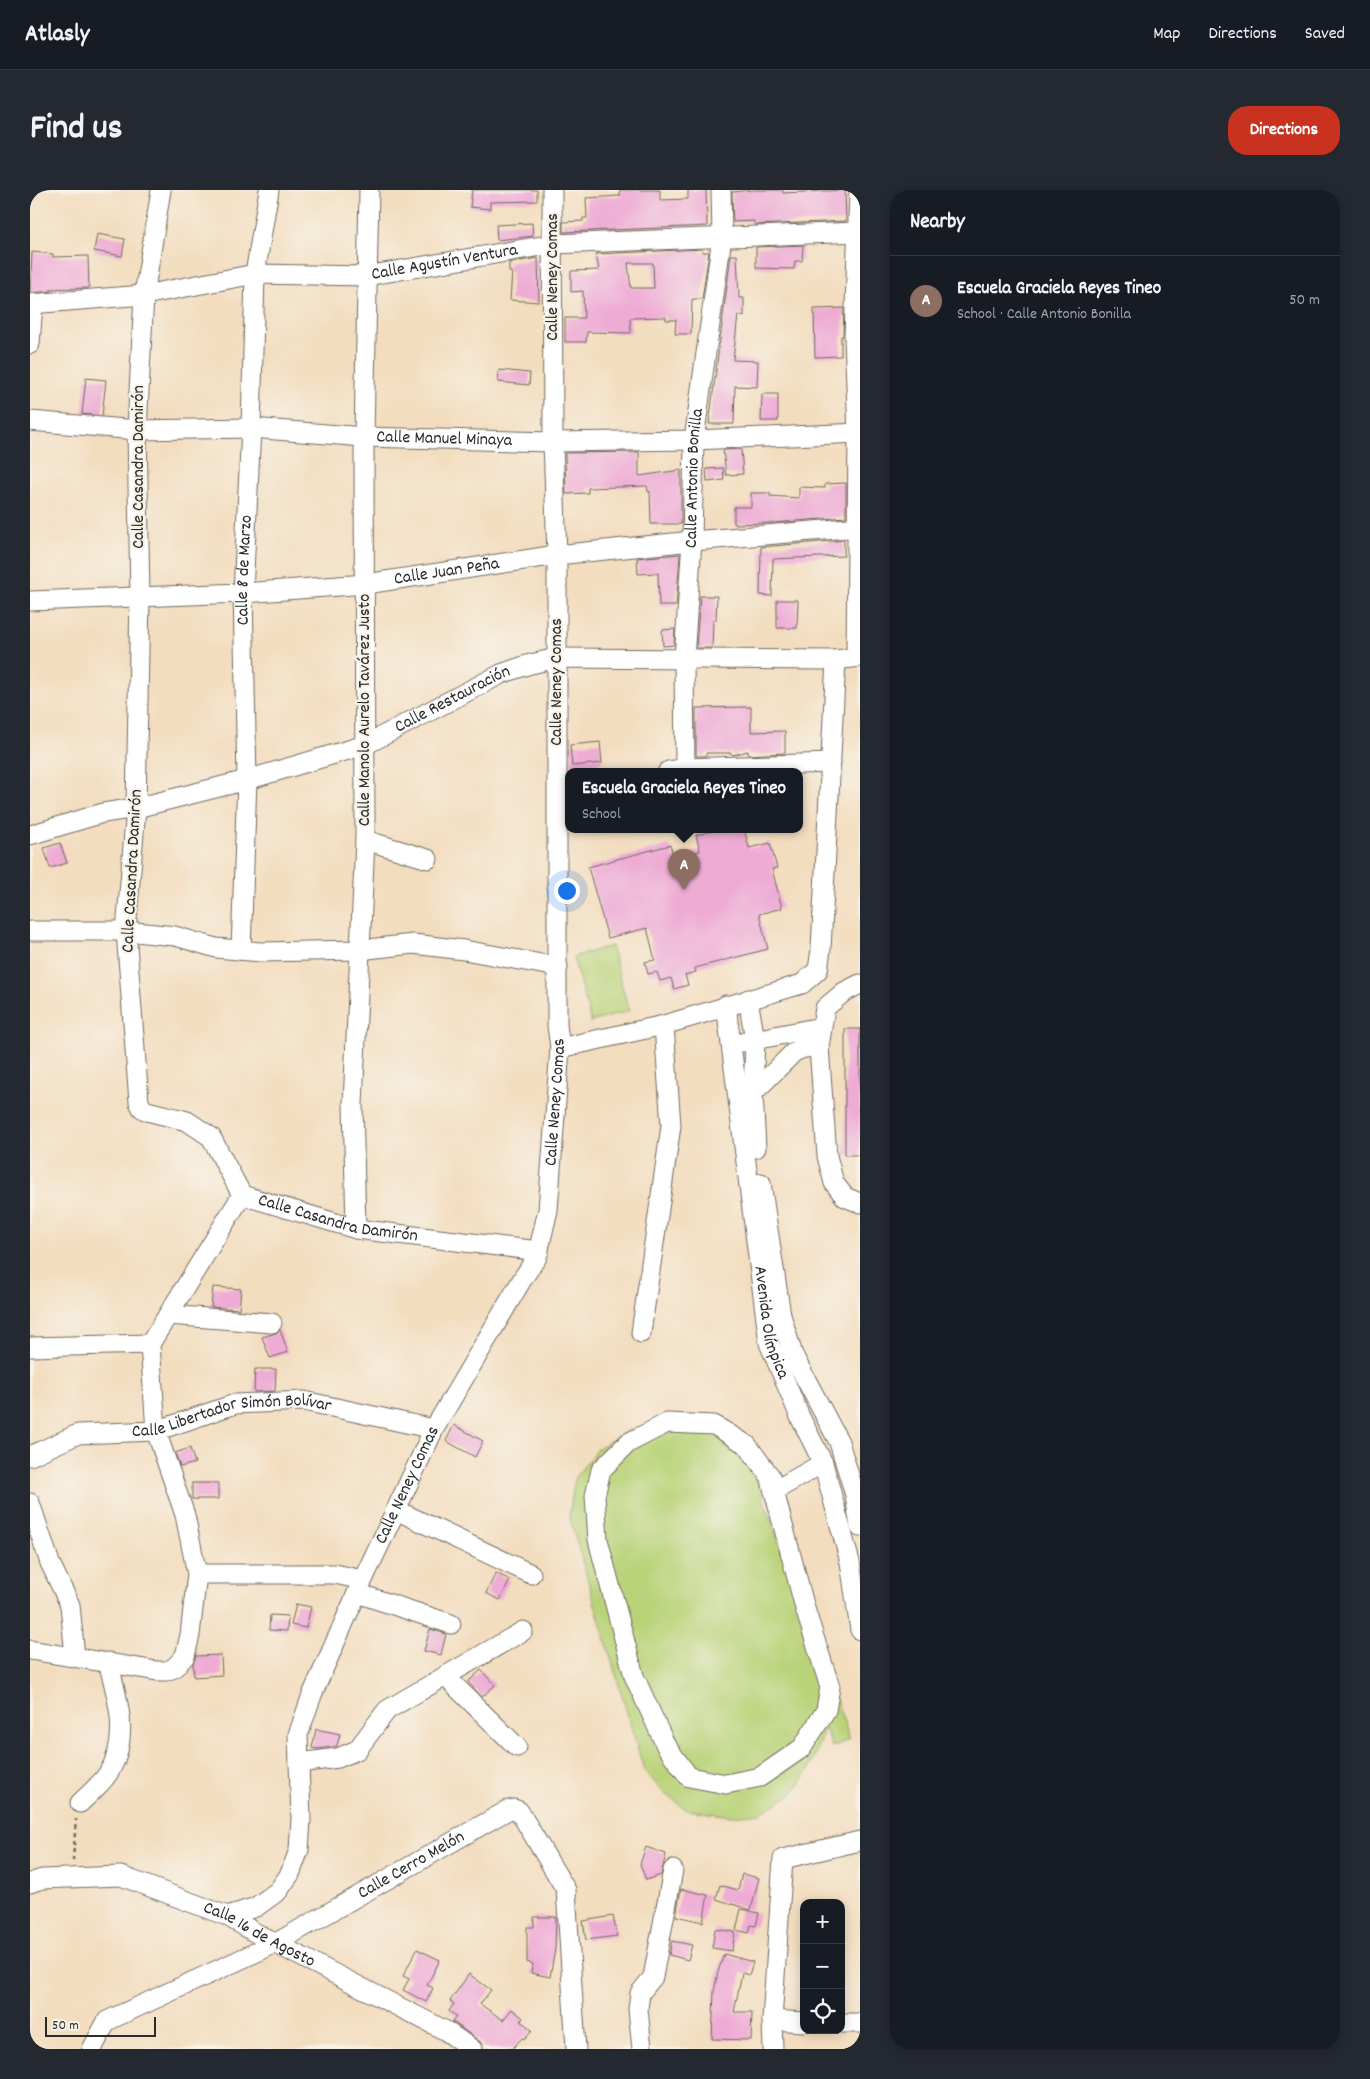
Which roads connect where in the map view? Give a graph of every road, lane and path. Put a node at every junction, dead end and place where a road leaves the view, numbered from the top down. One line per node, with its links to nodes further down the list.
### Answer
1 (160, 190): 12 (street, Calle Casandra Damirón)
2 (269, 190): 10 (street, Calle 8 de Marzo)
3 (368, 190): 11 (street, Calle Manolo Aurelo Tavárez Justo)
4 (552, 190): 9 (street, Calle Neney Comas)
5 (721, 190): 8 (street, Calle Antonio Bonilla)
6 (859, 190): 7 (street)
7 (859, 227): 8 (street, Calle Agustín Ventura); 14 (street)
8 (722, 237): 9 (street, Calle Agustín Ventura); 21 (street, Calle Antonio Bonilla)
9 (553, 244): 11 (street, Calle Agustín Ventura); 22 (street, Calle Neney Comas)
10 (256, 274): 11 (street, Calle Agustín Ventura); 12 (street, Calle Agustín Ventura); 17 (street, Calle 8 de Marzo)
11 (366, 276): 20 (street, Calle Manolo Aurelo Tavárez Justo)
12 (144, 295): 13 (street, Calle Agustín Ventura); 18 (street, Calle Casandra Damirón)
13 (32, 304): 15 (street)
14 (857, 337): 19 (street)
15 (30, 344)
16 (30, 421): 18 (street, Calle Manuel Minaya)
17 (251, 428): 18 (street, Calle Manuel Minaya); 20 (street, Calle Manuel Minaya); 27 (street, Calle 8 de Marzo)
18 (137, 430): 28 (street, Calle Casandra Damirón)
19 (859, 433): 21 (street, Calle Manuel Minaya); 23 (street)
20 (364, 437): 22 (street, Calle Manuel Minaya); 26 (street, Calle Manolo Aurelo Tavárez Justo)
21 (694, 440): 22 (street, Calle Manuel Minaya); 24 (street, Calle Antonio Bonilla)
22 (553, 442): 25 (street, Calle Neney Comas)
23 (858, 527): 24 (street, Calle Juan Peña); 30 (street)
24 (692, 540): 25 (street, Calle Juan Peña); 32 (street, Calle Antonio Bonilla)
25 (557, 555): 26 (street, Calle Juan Peña); 31 (street, Calle Neney Comas)
26 (366, 584): 27 (street, Calle Juan Peña); 34 (street, Calle Manolo Aurelo Tavárez Justo)
27 (243, 593): 28 (street, Calle Juan Peña); 38 (street, Calle 8 de Marzo)
28 (140, 596): 29 (street, Calle Juan Peña); 40 (street, Calle Casandra Damirón)
29 (30, 601)
30 (858, 657): 33 (street, Calle Restauración)
31 (556, 658): 32 (street, Calle Restauración); 34 (street, Calle Restauración); 39 (street, Calle Neney Comas)
32 (684, 658): 33 (street, Calle Restauración); 36 (street, Calle Antonio Bonilla)
33 (836, 660): 35 (street)
34 (365, 745): 38 (street, Calle Restauración); 42 (street, Calle Manolo Aurelo Tavárez Justo)
35 (831, 763): 37 (street); 50 (street)
36 (676, 768)
37 (720, 768)
38 (247, 780): 40 (street, Calle Restauración); 46 (street, Calle 8 de Marzo)
39 (563, 791): 48 (street, Calle Neney Comas)
40 (136, 808): 41 (street, Calle Restauración); 45 (street, Calle Casandra Damirón)
41 (30, 835)
42 (365, 840): 43 (street); 47 (street, Calle Manolo Aurelo Tavárez Justo)
43 (428, 859)
44 (30, 931): 45 (street)
45 (126, 931): 46 (street); 60 (street, Calle Casandra Damirón)
46 (240, 950): 47 (street)
47 (359, 950): 48 (street); 62 (street, Calle Manolo Aurelo Tavárez Justo)
48 (558, 968): 57 (street, Calle Neney Comas)
49 (860, 984): 53 (street)
50 (748, 999): 51 (street); 54 (street)
51 (726, 1005): 52 (street); 55 (street, Avenida Olímpica)
52 (664, 1025): 57 (street); 66 (street)
53 (822, 1027): 54 (street); 56 (street)
54 (755, 1040): 55 (street); 58 (street)
55 (731, 1044): 59 (street, Avenida Olímpica)
56 (819, 1047): 58 (street); 61 (street)
57 (560, 1048): 63 (street, Calle Neney Comas)
58 (753, 1093): 59 (street); 76 (street)
59 (739, 1107): 72 (street, Avenida Olímpica)
60 (242, 1195): 62 (street, Calle Casandra Damirón); 64 (street)
61 (860, 1203)
62 (356, 1229): 63 (street, Calle Casandra Damirón)
63 (539, 1251): 69 (street, Calle Neney Comas)
64 (168, 1315): 65 (street); 67 (street)
65 (272, 1323)
66 (641, 1333)
67 (150, 1344): 68 (street); 70 (street)
68 (30, 1348)
69 (434, 1429): 70 (street, Calle Libertador Simón Bolívar); 75 (street, Calle Neney Comas)
70 (156, 1432): 71 (street, Calle Libertador Simón Bolívar); 77 (street)
71 (30, 1456)
72 (823, 1463): 73 (street); 81 (street, Avenida Olímpica)
73 (774, 1491): 73 (street)
74 (30, 1503): 84 (street)
75 (396, 1510): 78 (street); 79 (street, Calle Neney Comas)
76 (860, 1527)
77 (197, 1574): 79 (street); 85 (street)
78 (531, 1574)
79 (360, 1587): 80 (street); 88 (street, Calle Neney Comas)
80 (451, 1624)
81 (860, 1630)
82 (523, 1631): 86 (street)
83 (30, 1650): 84 (street)
84 (75, 1657): 85 (street)
85 (108, 1662): 89 (street)
86 (445, 1676): 87 (street); 88 (street)
87 (517, 1747)
88 (299, 1763): 94 (street, Calle Neney Comas)
89 (80, 1803): 92 (path)
90 (860, 1841): 96 (street)
91 (672, 1870): 103 (street)
92 (72, 1878): 93 (street, Calle 16 de Agosto); 94 (street, Calle 16 de Agosto)
93 (30, 1883)
94 (228, 1916): 95 (street, Calle 16 de Agosto)
95 (276, 1943): 100 (street, Calle Cerro Melón); 101 (street, Calle 16 de Agosto); 102 (street, Calle Cerro Melón)
96 (772, 2020): 97 (street); 104 (street)
97 (800, 2022)
98 (845, 2023): 99 (street)
99 (860, 2024)
100 (92, 2049)
101 (472, 2049)
102 (576, 2049)
103 (642, 2049)
104 (773, 2049)

